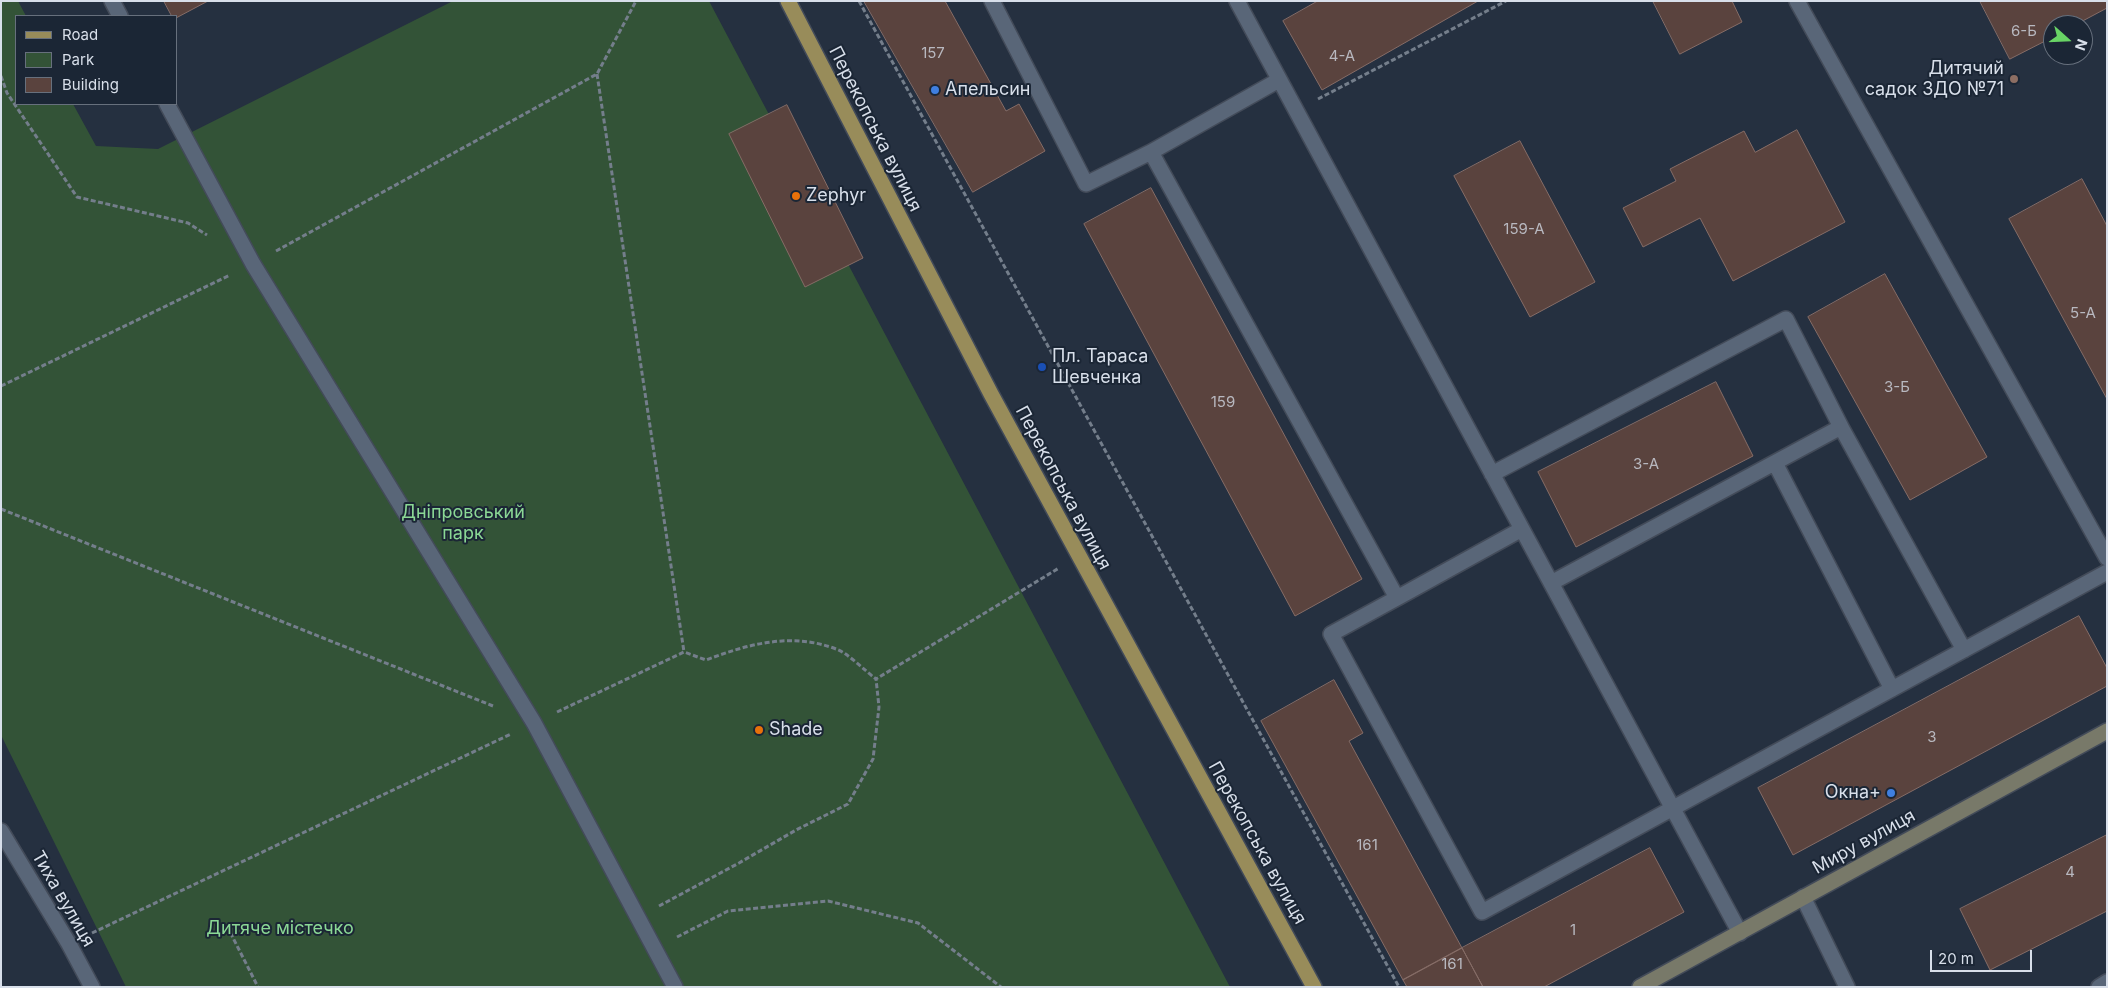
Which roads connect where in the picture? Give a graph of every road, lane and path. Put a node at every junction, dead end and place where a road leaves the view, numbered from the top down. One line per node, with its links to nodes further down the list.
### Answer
1 (112, 1): 9 (street)
2 (636, 1): 10 (path)
3 (788, 1): 26 (main road, Перекопська вулиця)
4 (859, 1): 51 (path)
5 (992, 1): 17 (street)
6 (1237, 1): 12 (street)
7 (1506, 1): 16 (path)
8 (1797, 1): 27 (street)
9 (119, 15)
10 (596, 74): 19 (path); 32 (path)
11 (1, 76): 13 (path)
12 (1279, 80): 16 (street); 17 (street)
13 (15, 103)
14 (16, 105): 18 (path)
15 (168, 105): 19 (street)
16 (1296, 110): 23 (street)
17 (1151, 152): 30 (street)
18 (212, 238)
19 (253, 264): 20 (path); 35 (street)
20 (1, 386)
21 (1841, 427): 22 (street); 23 (street); 31 (street)
22 (1775, 463): 29 (street); 34 (street)
23 (1492, 474): 25 (street)
24 (1, 509): 35 (path)
25 (1522, 529): 29 (street); 30 (street)
26 (1078, 556): 33 (path); 50 (main road, Перекопська вулиця)
27 (2107, 558)
28 (2107, 572): 31 (street)
29 (1551, 583): 37 (street)
30 (1397, 598): 37 (street)
31 (1964, 650): 34 (street)
32 (684, 652): 33 (path); 35 (path)
33 (876, 679): 40 (path)
34 (1892, 689): 37 (street)
35 (534, 723): 40 (street); 43 (path)
36 (2107, 731): 39 (street, Миру вулиця)
37 (1673, 808): 42 (street)
38 (1, 831): 43 (street, Тиха вулиця)
39 (1804, 897): 42 (street, Миру вулиця); 53 (street)
40 (638, 917): 44 (street)
41 (227, 926): 47 (path)
42 (1740, 933): 52 (street, Миру вулиця)
43 (69, 944): 46 (street, Тиха вулиця)
44 (654, 949): 48 (street); 49 (path)
45 (2107, 982): 54 (street)
46 (92, 987)
47 (258, 987)
48 (675, 987)
49 (1001, 987)
50 (1314, 987)
51 (1399, 987)
52 (1640, 987)
53 (1847, 987)
54 (2099, 987)

